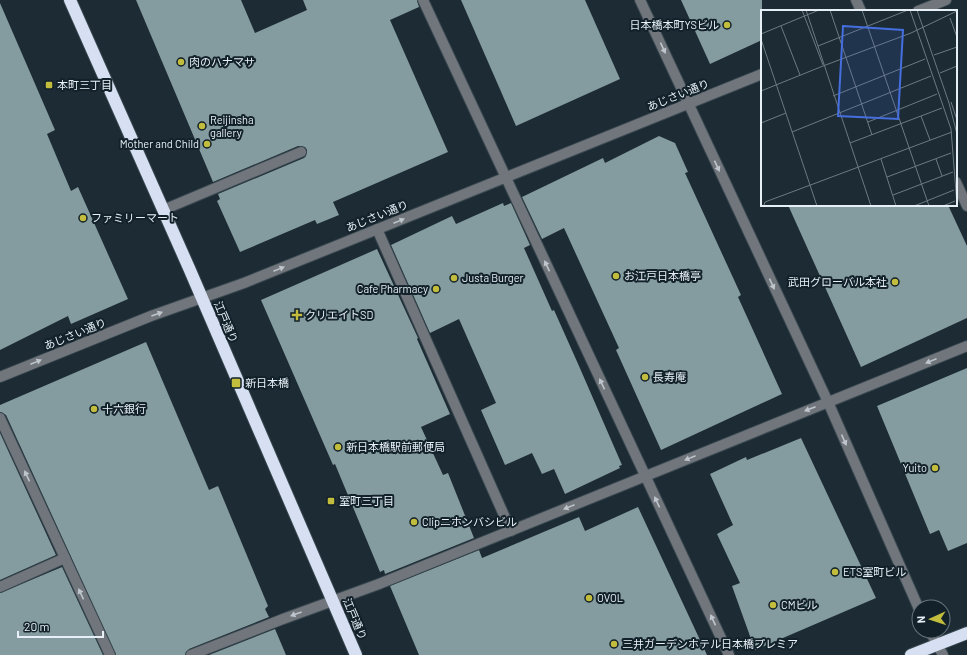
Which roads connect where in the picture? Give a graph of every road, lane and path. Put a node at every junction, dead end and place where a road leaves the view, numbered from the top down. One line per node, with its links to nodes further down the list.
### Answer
1 (70, 0): 14 (highway, 江戸通り)
2 (423, 0): 11 (street)
3 (640, 0): 9 (street, one-way to 9)
4 (856, 0): 6 (street)
5 (946, 0): 7 (street)
6 (861, 10)
7 (921, 10)
8 (761, 74): 9 (street, あじさい通り)
9 (688, 104): 11 (street, あじさい通り); 19 (street, one-way to 19)
10 (301, 152): 14 (street)
11 (506, 177): 15 (street, あじさい通り, one-way to 11); 21 (street, one-way to 11)
12 (957, 184): 13 (street)
13 (967, 206)
14 (163, 210): 16 (highway, 江戸通り)
15 (377, 230): 16 (street, あじさい通り, one-way to 15); 22 (street)
16 (202, 298): 18 (street, あじさい通り, one-way to 16); 26 (highway, 江戸通り)
17 (967, 346): 19 (street, one-way to 19)
18 (0, 377)
19 (828, 402): 21 (street, one-way to 21); 25 (street, one-way to 25)
20 (0, 418): 23 (street, one-way to 20)
21 (645, 476): 22 (street, one-way to 22); 33 (street, one-way to 21)
22 (511, 530): 26 (street)
23 (65, 558): 24 (street); 30 (street, one-way to 23)
24 (0, 588)
25 (915, 599)
26 (333, 601): 31 (street, one-way to 31); 32 (highway, 江戸通り)
27 (967, 633): 29 (highway)
28 (934, 639): 29 (street)
29 (940, 650): 34 (highway)
30 (110, 655)
31 (190, 655)
32 (356, 655)
33 (729, 655)
34 (911, 655)

